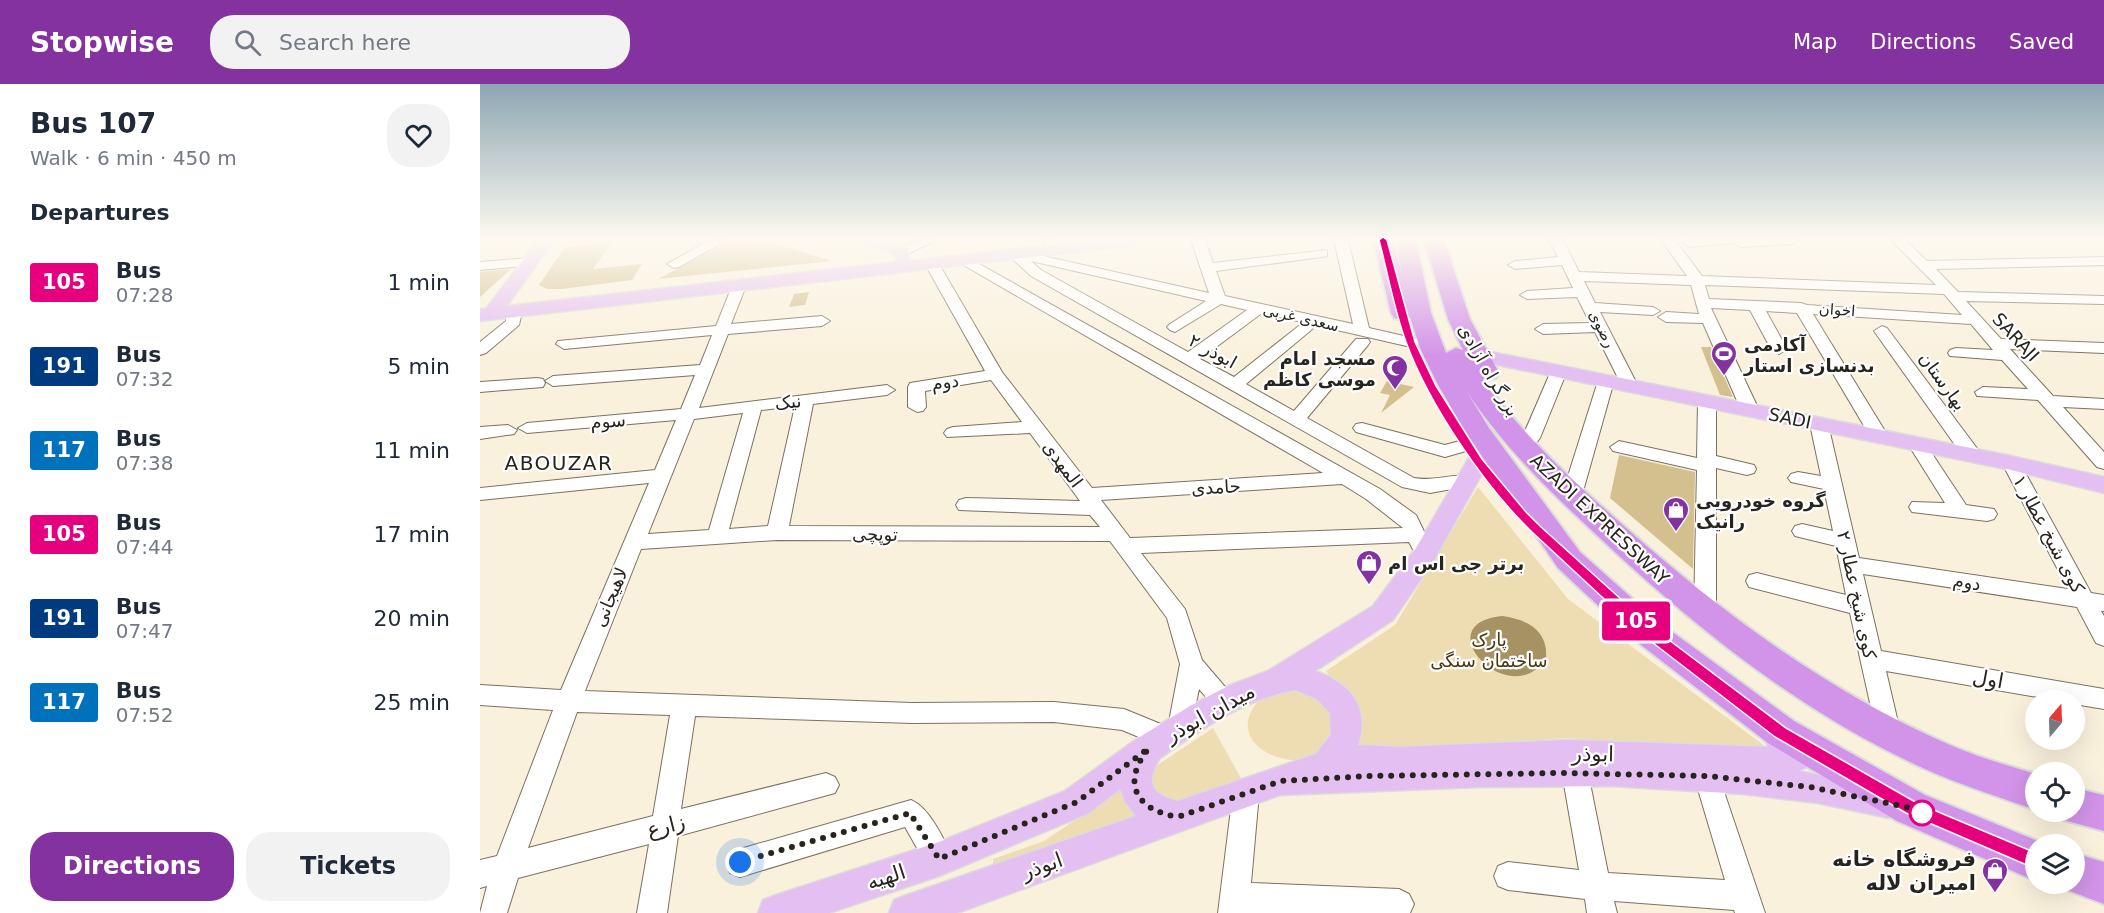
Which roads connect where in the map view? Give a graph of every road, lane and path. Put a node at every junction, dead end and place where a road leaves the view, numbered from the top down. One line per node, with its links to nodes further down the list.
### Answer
1 (518, 279): 29 (main road)
2 (526, 279): 29 (main road)
3 (721, 279): 29 (main road)
4 (803, 279): 19 (main road)
5 (940, 279): 52 (street, المهدی)
6 (998, 279): 86 (street)
7 (1046, 279): 49 (street, ابوذر ۲)
8 (1132, 279): 23 (street, سعدی غربی)
9 (1210, 279): 23 (street)
10 (1349, 279): 40 (street)
11 (1394, 279): 41 (highway)
12 (1423, 279): 104 (highway, AZADI EXPRESSWAY)
13 (1432, 279): 90 (highway, AZADI EXPRESSWAY)
14 (1442, 279): 48 (highway, بزرگراه آزادی)
15 (1576, 279): 20 (street, رضوی)
16 (1657, 279): 18 (street)
17 (1938, 279): 21 (street, SARAJI)
18 (1697, 280): 21 (street); 25 (street)
19 (739, 286): 29 (main road); 38 (street, لاهیجانی)
20 (1583, 292): 22 (street); 26 (street, رضوی)
21 (1951, 293): 24 (street); 32 (street, SARAJI)
22 (1527, 295)
23 (1219, 299): 30 (street, سعدی غربی); 34 (street)
24 (2104, 300)
25 (1702, 303): 27 (street, اخوان); 31 (street)
26 (1591, 307): 31 (street); 35 (street, رضوی)
27 (1756, 307): 28 (street, اخوان); 44 (street)
28 (1801, 307): 32 (street, اخوان); 75 (street)
29 (498, 308): 46 (street)
30 (1260, 308): 40 (street, سعدی غربی); 49 (street)
31 (1709, 319): 65 (street)
32 (1973, 320): 45 (street, SARAJI)
33 (822, 321): 38 (street)
34 (1175, 327)
35 (1601, 327): 37 (street); 55 (street, رضوی)
36 (1305, 328): 54 (street)
37 (1543, 329)
38 (722, 330): 42 (street); 50 (street, لاهیجانی)
39 (1882, 330): 79 (street, بهارستان)
40 (1362, 337): 41 (street, سعدی غربی); 67 (street)
41 (1411, 342): 80 (highway)
42 (564, 344)
43 (2104, 348): 45 (street)
44 (1779, 349)
45 (2000, 349): 47 (street); 59 (street, SARAJI)
46 (480, 350)
47 (1956, 353)
48 (1476, 355): 51 (main road, SADI); 76 (highway, بزرگراه آزادی)
49 (1189, 359): 54 (street, ابوذر ۲)
50 (706, 369): 56 (street); 66 (street, لاهیجانی)
51 (1559, 372): 53 (main road, SADI); 76 (street)
52 (995, 374): 64 (street, دوم); 69 (street, المهدی)
53 (1605, 381): 55 (main road, SADI); 90 (street)
54 (1235, 385): 67 (street, ابوذر ۲)
55 (1630, 386): 61 (main road, SADI)
56 (480, 387)
57 (887, 390): 60 (street, نیک)
58 (1983, 392): 59 (street)
59 (2045, 398): 62 (street); 83 (street, SARAJI)
60 (805, 400): 63 (street, نیک); 98 (street)
61 (1707, 401): 65 (main road, SADI); 81 (street)
62 (2104, 404)
63 (754, 406): 66 (street, نیک); 99 (street)
64 (916, 407)
65 (1750, 410): 68 (main road, SADI)
66 (689, 414): 70 (street, سوم); 85 (street, لاهیجانی)
67 (1295, 422): 80 (street, ابوذر ۲)
68 (1819, 424): 75 (main road, SADI); 88 (street, کوی شیخ عطار ۲)
69 (1035, 427): 74 (street); 92 (street, المهدی)
70 (527, 428)
71 (1362, 428): 80 (street)
72 (508, 430): 73 (street)
73 (480, 433)
74 (953, 433)
75 (1879, 436): 77 (main road, SADI)
76 (1531, 438): 90 (highway, بزرگراه آزادی)
77 (1917, 444): 79 (main road, SADI); 95 (street)
78 (1619, 447): 81 (street)
79 (1972, 455): 82 (main road, SADI)
80 (1471, 462): 103 (main road); 104 (highway)
81 (1706, 463): 84 (street); 109 (street)
82 (2011, 463): 89 (main road, SADI); 107 (street, کوی شیخ عطار ۱)
83 (2104, 463)
84 (1748, 469)
85 (663, 475): 91 (street); 102 (street, لاهیجانی)
86 (1345, 478): 92 (street, حامدی); 103 (street)
87 (1798, 478): 88 (street)
88 (1833, 485): 101 (street, کوی شیخ عطار ۲)
89 (2104, 485)
90 (1569, 492): 109 (highway, AZADI EXPRESSWAY)
91 (482, 496)
92 (1091, 501): 93 (street, حامدی); 100 (street, المهدی)
93 (966, 505)
94 (1919, 507): 95 (street)
95 (1960, 511): 96 (street)
96 (1987, 514)
97 (1802, 531): 101 (street)
98 (777, 532): 99 (street, توپچی); 100 (street, توپچی)
99 (717, 536): 102 (street, توپچی)
100 (1121, 540): 103 (street, توپچی); 112 (street, المهدی)
101 (1845, 541): 105 (street, کوی شیخ عطار ۲)
102 (634, 542): 116 (street, لاهیجانی)
103 (1420, 544): 113 (main road)
104 (1569, 560): 119 (highway, AZADI EXPRESSWAY)
105 (1850, 564): 107 (street, دوم); 108 (street, کوی شیخ عطار ۲)
106 (1757, 581): 108 (street)
107 (2094, 601): 110 (street, کوی شیخ عطار ۱)
108 (1860, 607): 111 (street, کوی شیخ عطار ۲)
109 (1706, 612): 120 (highway, AZADI EXPRESSWAY)
110 (2104, 638)
111 (1871, 659): 115 (street, اول); 120 (street, کوی شیخ عطار ۲)
112 (1192, 664): 117 (street, المهدی); 121 (street, المهدی)
113 (1279, 679): 117 (main road, میدان ابوذر); 122 (main road, میدان ابوذر)
114 (480, 695): 116 (street)
115 (2104, 699)
116 (568, 701): 118 (street); 137 (street, لاهیجانی)
117 (1226, 702): 121 (main road, میدان ابوذر)
118 (684, 705): 121 (street); 133 (street)
119 (1762, 719): 123 (main road, ابوذر); 129 (highway, AZADI EXPRESSWAY)
120 (1887, 731): 127 (highway, AZADI EXPRESSWAY)
121 (1165, 738): 132 (main road, میدان ابوذر); 135 (main road, الهیه)
122 (1343, 747): 123 (main road, ابوذر); 125 (main road)
123 (1704, 767): 124 (main road, ابوذر); 129 (main road, ابوذر); 144 (street)
124 (1575, 773): 125 (main road, ابوذر); 141 (street)
125 (1281, 781): 128 (main road)
126 (826, 785): 133 (street, زارع)
127 (2025, 788)
128 (1246, 793): 132 (main road); 145 (street)
129 (1911, 808): 134 (highway, AZADI EXPRESSWAY)
130 (2085, 809): 131 (highway)
131 (2104, 813)
132 (1178, 817): 142 (main road, ابوذر)
133 (667, 825): 137 (street, زارع); 147 (street)
134 (2025, 856)
135 (939, 859): 136 (street); 148 (main road, الهیه)
136 (740, 862)
137 (493, 871): 146 (street, لاهیجانی)
138 (1508, 876): 141 (street)
139 (2085, 877): 140 (highway)
140 (2104, 883)
141 (1599, 899): 144 (street)
142 (958, 904): 149 (main road, ابوذر)
143 (1399, 904): 145 (street)
144 (1747, 904)
145 (1233, 905)
146 (492, 913)
147 (652, 913)
148 (776, 913)
149 (906, 913)

